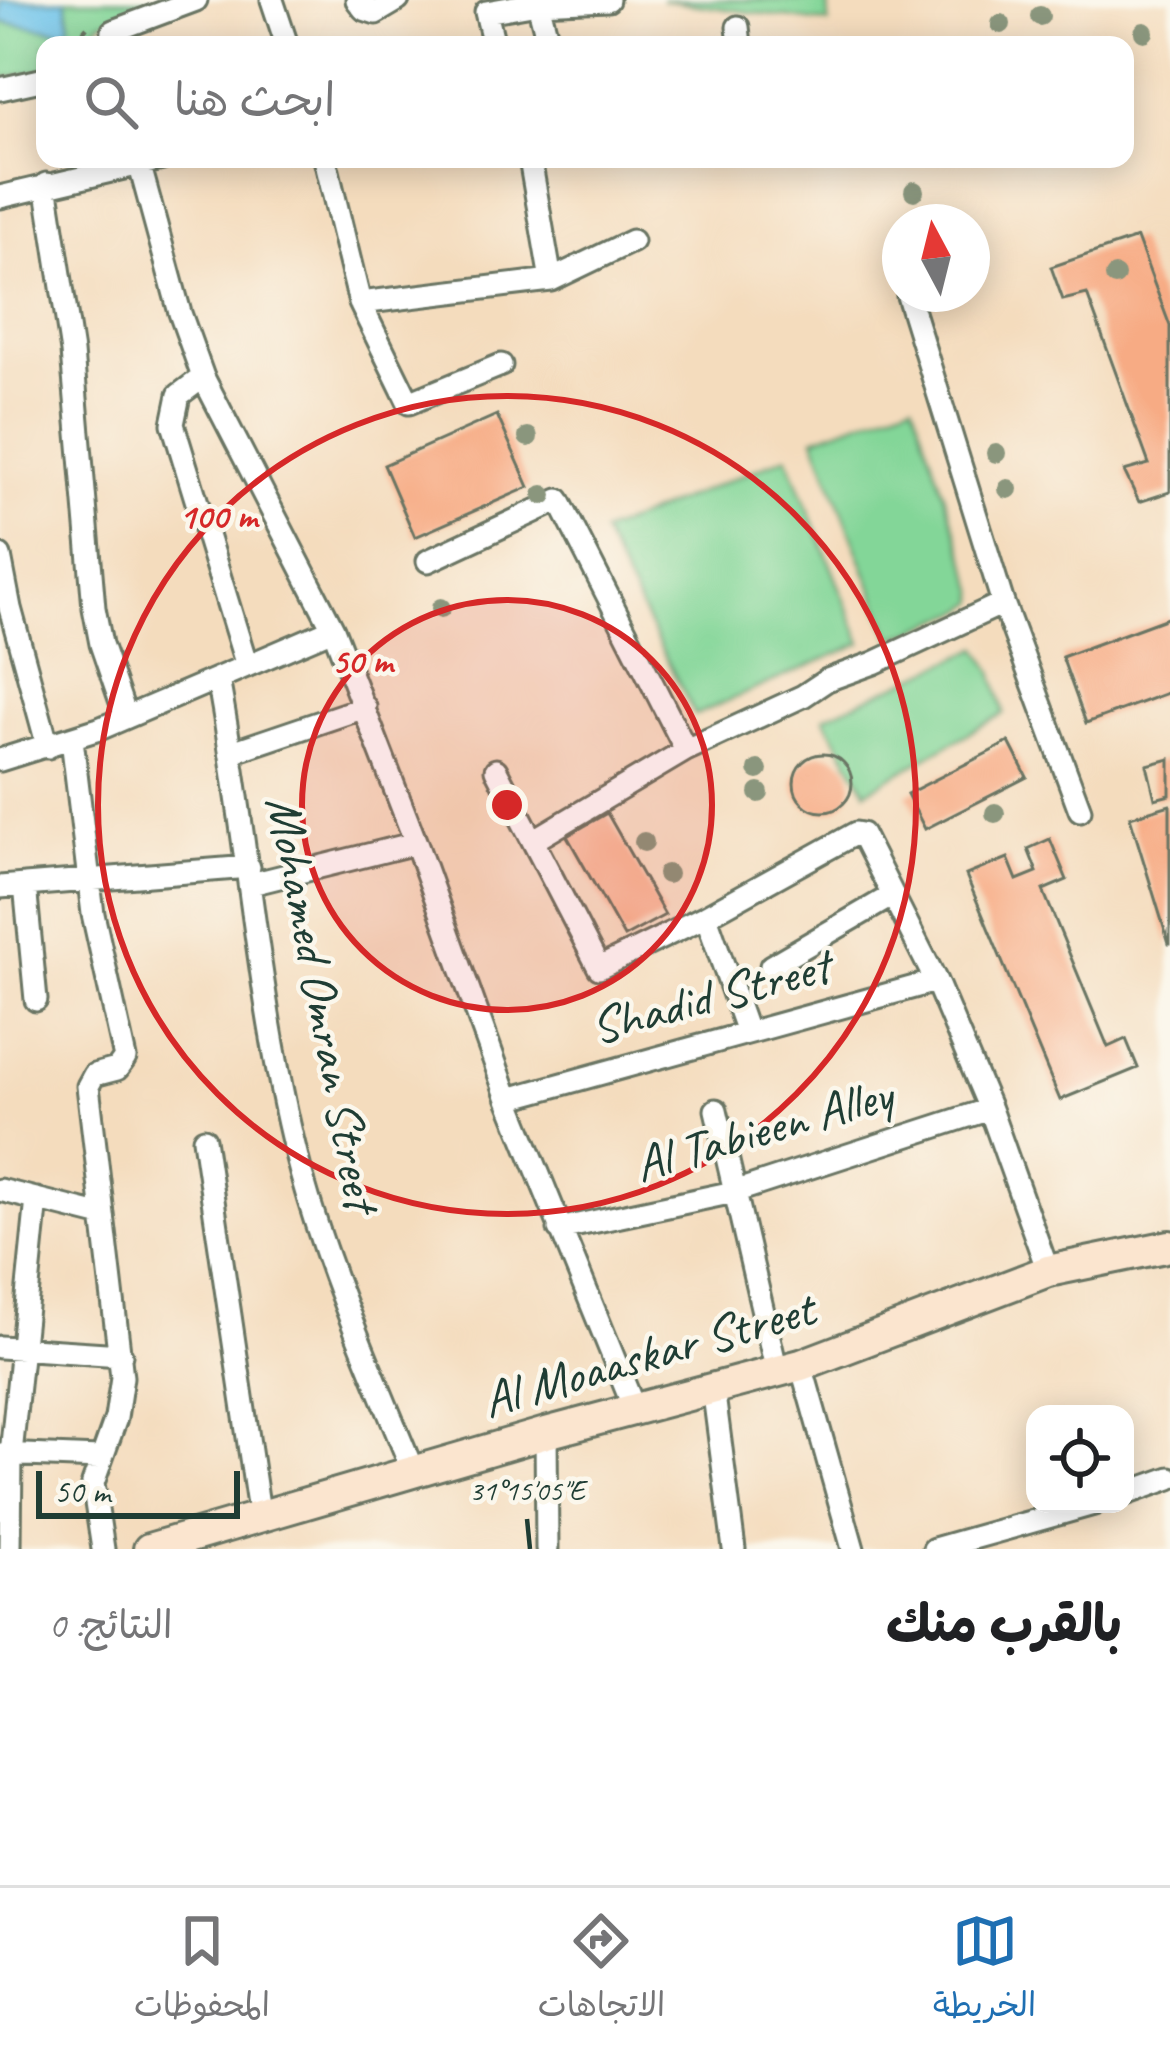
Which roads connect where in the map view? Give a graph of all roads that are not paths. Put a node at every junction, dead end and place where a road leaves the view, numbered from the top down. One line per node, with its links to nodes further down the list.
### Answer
1 (196, 0): 7 (street)
2 (272, 0): 8 (street)
3 (357, 0): 4 (street)
4 (398, 0)
5 (608, 0): 6 (street)
6 (538, 3): 9 (street); 10 (street)
7 (113, 36)
8 (284, 36)
9 (491, 36)
10 (547, 36)
11 (36, 81): 12 (street)
12 (0, 89)
13 (116, 168): 17 (street)
14 (148, 168): 24 (street)
15 (327, 168): 21 (street)
16 (532, 168): 20 (street)
17 (46, 184): 18 (street); 33 (street)
18 (0, 197)
19 (632, 241): 20 (street)
20 (551, 280): 21 (street)
21 (360, 302): 23 (street)
22 (913, 312): 27 (street)
23 (501, 365)
24 (203, 376): 29 (street); 30 (street)
25 (0, 556): 28 (street)
26 (428, 561): 36 (street)
27 (1003, 603): 36 (street); 40 (street)
28 (5, 609): 35 (street)
29 (333, 628): 30 (street); 32 (street)
30 (247, 666): 31 (street)
31 (218, 679): 33 (street); 37 (street, Mohamed Omran Street)
32 (365, 707): 37 (street); 42 (street)
33 (126, 717): 34 (street)
34 (72, 739): 35 (street); 44 (street)
35 (48, 747): 38 (street)
36 (686, 750): 41 (street)
37 (232, 752): 43 (street, Mohamed Omran Street)
38 (0, 760)
39 (496, 770): 41 (street)
40 (1080, 810)
41 (532, 841): 48 (street)
42 (416, 843): 43 (street); 53 (street)
43 (250, 876): 44 (street); 72 (street, Mohamed Omran Street)
44 (88, 879): 45 (street); 60 (street)
45 (25, 885): 46 (street); 51 (street)
46 (0, 887)
47 (893, 895): 48 (street); 49 (street); 50 (street)
48 (706, 916): 52 (street)
49 (771, 966)
50 (936, 981): 52 (street, Shadid Street); 54 (street)
51 (36, 1000)
52 (747, 1031): 53 (street, Shadid Street)
53 (508, 1099): 61 (street)
54 (990, 1109): 58 (street, Al Tabieen Alley); 63 (street)
55 (716, 1110): 58 (street)
56 (204, 1139): 76 (street)
57 (0, 1190): 59 (street)
58 (734, 1192): 61 (street, Al Tabieen Alley); 66 (street)
59 (37, 1199): 60 (street); 64 (street)
60 (103, 1216): 65 (street)
61 (560, 1229): 68 (street)
62 (1170, 1246): 63 (street, Al Moaaskar Street)
63 (1048, 1271): 66 (street, Al Moaaskar Street)
64 (11, 1349): 65 (street); 70 (street)
65 (121, 1355): 71 (street)
66 (789, 1369): 67 (street, Al Moaaskar Street); 82 (street)
67 (712, 1387): 68 (street, Al Moaaskar Street); 81 (street)
68 (634, 1408): 69 (street, Al Moaaskar Street)
69 (545, 1433): 72 (street, Al Moaaskar Street); 80 (street)
70 (5, 1454): 71 (street); 77 (street)
71 (99, 1457): 78 (street)
72 (412, 1471): 76 (street, Al Moaaskar Street)
73 (1170, 1478): 74 (street)
74 (1134, 1491)
75 (1062, 1513): 83 (street)
76 (260, 1519): 79 (street, Al Moaaskar Street)
77 (10, 1549)
78 (103, 1549)
79 (149, 1549)
80 (547, 1549)
81 (734, 1549)
82 (853, 1549)
83 (934, 1549)

